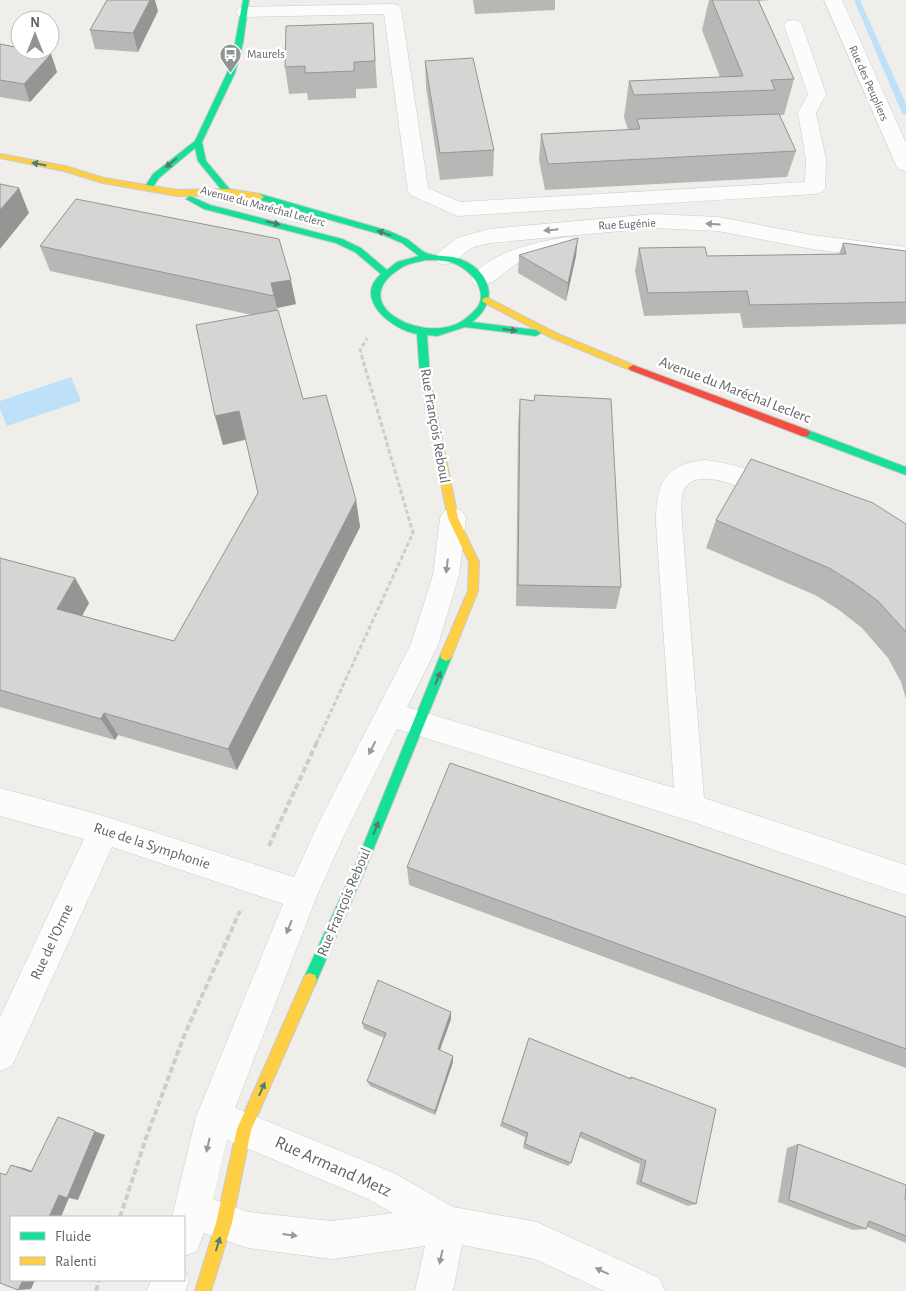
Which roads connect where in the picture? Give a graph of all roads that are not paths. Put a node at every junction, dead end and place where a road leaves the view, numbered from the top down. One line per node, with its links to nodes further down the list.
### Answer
1 (833, 0): 9 (street, Rue des Peupliers)
2 (246, 6): 4 (street); 6 (street)
3 (793, 25): 4 (street)
4 (811, 131): 5 (street)
5 (791, 132)
6 (198, 142): 8 (street); 12 (street, one-way to 12)
7 (0, 156): 11 (street, one-way to 7)
8 (202, 161): 13 (street); 14 (street)
9 (906, 165)
10 (32, 175): 11 (street)
11 (103, 180): 12 (street)
12 (148, 188): 14 (street)
13 (228, 192): 14 (street, Avenue du Maréchal Leclerc); 15 (street, Avenue du Maréchal Leclerc)
14 (177, 193): 16 (street, Avenue du Maréchal Leclerc)
15 (251, 194): 16 (street); 19 (street, Avenue du Maréchal Leclerc, one-way to 15)
16 (239, 214): 20 (street, Avenue du Maréchal Leclerc, one-way to 20)
17 (812, 242): 18 (street, Rue Eugénie); 19 (street, Rue Eugénie, one-way to 19); 21 (street, Rue Eugénie)
18 (906, 254)
19 (436, 257): 20 (street); 21 (street)
20 (385, 273): 23 (street)
21 (484, 289): 22 (street); 24 (street, Avenue du Maréchal Leclerc)
22 (465, 324): 23 (street); 24 (street, Avenue du Maréchal Leclerc, one-way to 24)
23 (422, 332): 27 (street, Rue François Reboul)
24 (555, 336): 25 (street, Avenue du Maréchal Leclerc)
25 (906, 471)
26 (800, 498): 31 (street)
27 (453, 518): 28 (street, Rue François Reboul, one-way to 28); 29 (street, Rue François Reboul, one-way to 27)
28 (390, 714): 29 (street); 34 (street, Rue François Reboul, one-way to 34)
29 (418, 722): 31 (street); 36 (street, Rue François Reboul, one-way to 29)
30 (0, 802): 32 (street, Rue de la Symphonie)
31 (690, 807): 33 (street)
32 (104, 830): 34 (street, Rue de la Symphonie); 35 (street, Rue de l'Orme)
33 (906, 880)
34 (302, 894): 36 (street, Rue François Reboul, one-way to 36)
35 (0, 1054)
36 (229, 1123): 37 (street, Rue François Reboul); 38 (street, Rue Armand Metz)
37 (200, 1223): 38 (street, Rue Armand Metz, one-way to 38); 39 (street, Rue François Reboul, one-way to 37)
38 (448, 1224): 40 (street, one-way to 40); 41 (street, Rue Armand Metz, one-way to 38)
39 (203, 1291)
40 (434, 1291)
41 (646, 1291)

